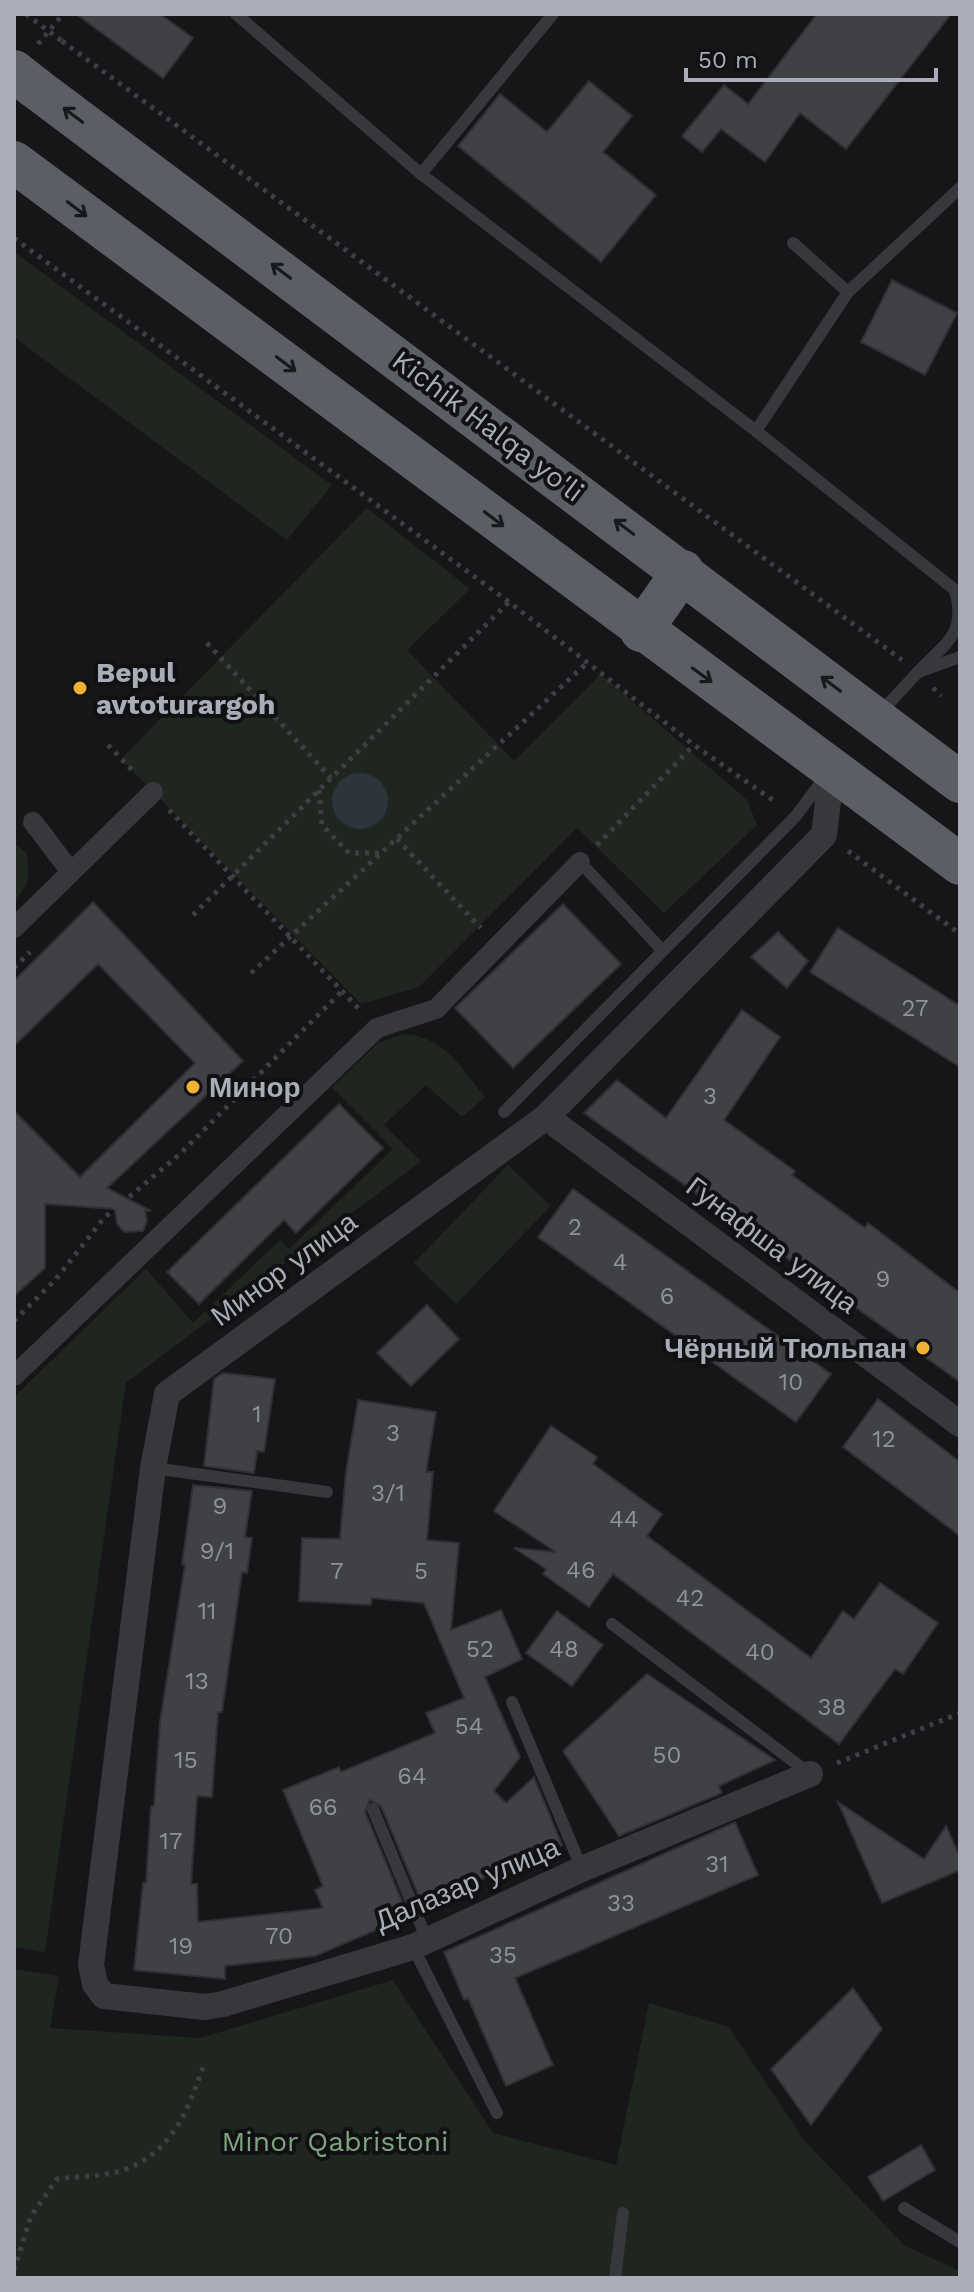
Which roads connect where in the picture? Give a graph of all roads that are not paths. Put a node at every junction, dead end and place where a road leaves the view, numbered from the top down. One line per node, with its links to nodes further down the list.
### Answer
1 (236, 14): 5 (lane)
2 (553, 14): 5 (lane)
3 (24, 79): 10 (highway, Kichik Halqa yo'li, one-way to 3)
4 (14, 162): 11 (highway, one-way to 11)
5 (421, 174): 9 (lane)
6 (960, 188): 8 (lane)
7 (793, 243): 8 (lane)
8 (848, 292): 9 (lane)
9 (756, 431): 13 (lane)
10 (683, 571): 11 (highway); 14 (highway, Kichik Halqa yo'li, one-way to 10)
11 (641, 631): 15 (highway, one-way to 15)
12 (960, 657): 13 (lane)
13 (918, 672): 14 (lane)
14 (876, 718): 16 (highway, Kichik Halqa yo'li)
15 (832, 768): 20 (highway); 23 (lane); 25 (street, Минор улица)
16 (960, 782)
17 (153, 792): 21 (street)
18 (33, 822): 21 (street)
19 (580, 862): 23 (lane); 26 (street)
20 (960, 864)
21 (71, 872): 22 (street)
22 (14, 928)
23 (662, 950): 24 (lane)
24 (504, 1112)
25 (546, 1117): 27 (street, Гунафша улица); 28 (street, Минор улица)
26 (14, 1376)
27 (960, 1424)
28 (153, 1468): 29 (lane); 36 (street, Минор улица)
29 (327, 1492)
30 (612, 1624): 32 (lane)
31 (512, 1702): 34 (lane)
32 (810, 1774): 34 (street, Далазар улица)
33 (373, 1809): 35 (lane)
34 (582, 1869): 35 (street, Далазар улица)
35 (420, 1944): 36 (street, Далазар улица); 37 (lane)
36 (95, 1984)
37 (497, 2113)
38 (904, 2208): 40 (lane)
39 (623, 2213): 41 (lane)
40 (960, 2242)
41 (615, 2278)

